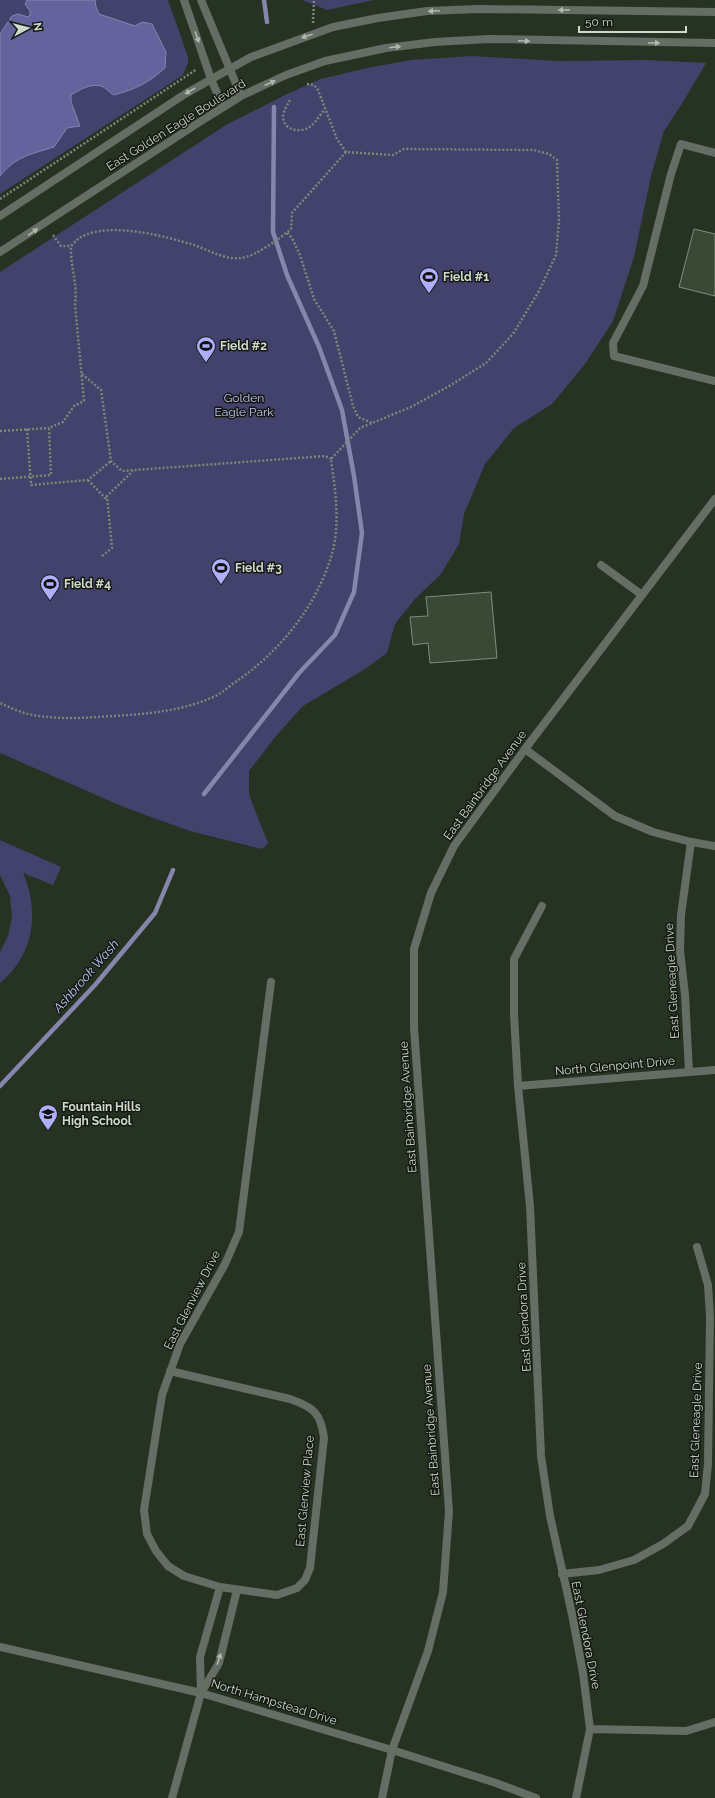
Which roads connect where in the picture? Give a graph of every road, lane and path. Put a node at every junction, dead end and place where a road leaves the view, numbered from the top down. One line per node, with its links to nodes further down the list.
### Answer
1 (184, 0): 7 (street, one-way to 7)
2 (201, 0): 8 (street)
3 (314, 0): 5 (path)
4 (715, 12): 5 (street, East Golden Eagle Boulevard, one-way to 5)
5 (314, 34): 8 (street, East Golden Eagle Boulevard, one-way to 8)
6 (715, 43): 11 (street, East Golden Eagle Boulevard, one-way to 6)
7 (206, 64): 9 (street); 17 (path)
8 (229, 70): 9 (street, East Golden Eagle Boulevard); 11 (street)
9 (211, 79): 13 (street); 18 (street, East Golden Eagle Boulevard, one-way to 18)
10 (307, 84): 14 (path)
11 (241, 96): 13 (street, East Golden Eagle Boulevard)
12 (290, 100): 14 (path)
13 (224, 107): 22 (street, East Golden Eagle Boulevard, one-way to 13)
14 (325, 109): 15 (path)
15 (346, 152): 19 (path); 25 (path)
16 (715, 153): 24 (street)
17 (0, 199)
18 (0, 216)
19 (287, 233): 21 (path); 25 (path)
20 (53, 235): 21 (path)
21 (71, 246): 23 (path)
22 (0, 252)
23 (82, 374): 26 (path); 30 (path)
24 (715, 381)
25 (372, 423): 29 (path)
26 (49, 428): 27 (path); 32 (path)
27 (27, 429): 28 (path); 32 (path)
28 (0, 431)
29 (331, 459): 31 (path); 40 (path)
30 (111, 461): 31 (path); 34 (path)
31 (133, 471): 36 (path)
32 (30, 477): 33 (path); 34 (path)
33 (0, 479)
34 (88, 480): 36 (path)
35 (715, 499): 39 (street, East Bainbridge Avenue)
36 (107, 500): 37 (path)
37 (102, 556)
38 (601, 565): 39 (street)
39 (642, 595): 41 (street, East Bainbridge Avenue)
40 (0, 703)
41 (525, 749): 42 (street); 58 (street, East Bainbridge Avenue)
42 (691, 842): 43 (street); 47 (street, East Gleneagle Drive)
43 (715, 846)
44 (542, 906): 48 (street, East Glendora Drive)
45 (271, 982): 50 (street, East Glenview Drive)
46 (715, 1070): 47 (street, North Glenpoint Drive)
47 (689, 1072): 48 (street, North Glenpoint Drive)
48 (518, 1086): 51 (street, East Glendora Drive)
49 (697, 1247): 51 (street, East Gleneagle Drive)
50 (170, 1371): 52 (street, East Glenview Drive); 53 (street, East Glenview Place)
51 (562, 1574): 57 (street, East Glendora Drive)
52 (220, 1587): 53 (street, East Glenview Place); 55 (street)
53 (237, 1590): 55 (street, one-way to 53)
54 (0, 1647): 55 (street, North Hampstead Drive)
55 (201, 1693): 58 (street, North Hampstead Drive); 59 (street)
56 (715, 1722): 57 (street)
57 (590, 1729): 62 (street, East Glendora Drive)
58 (392, 1750): 60 (street, East Bainbridge Avenue); 61 (street, North Hampstead Drive)
59 (172, 1798)
60 (382, 1798)
61 (536, 1798)
62 (576, 1798)

